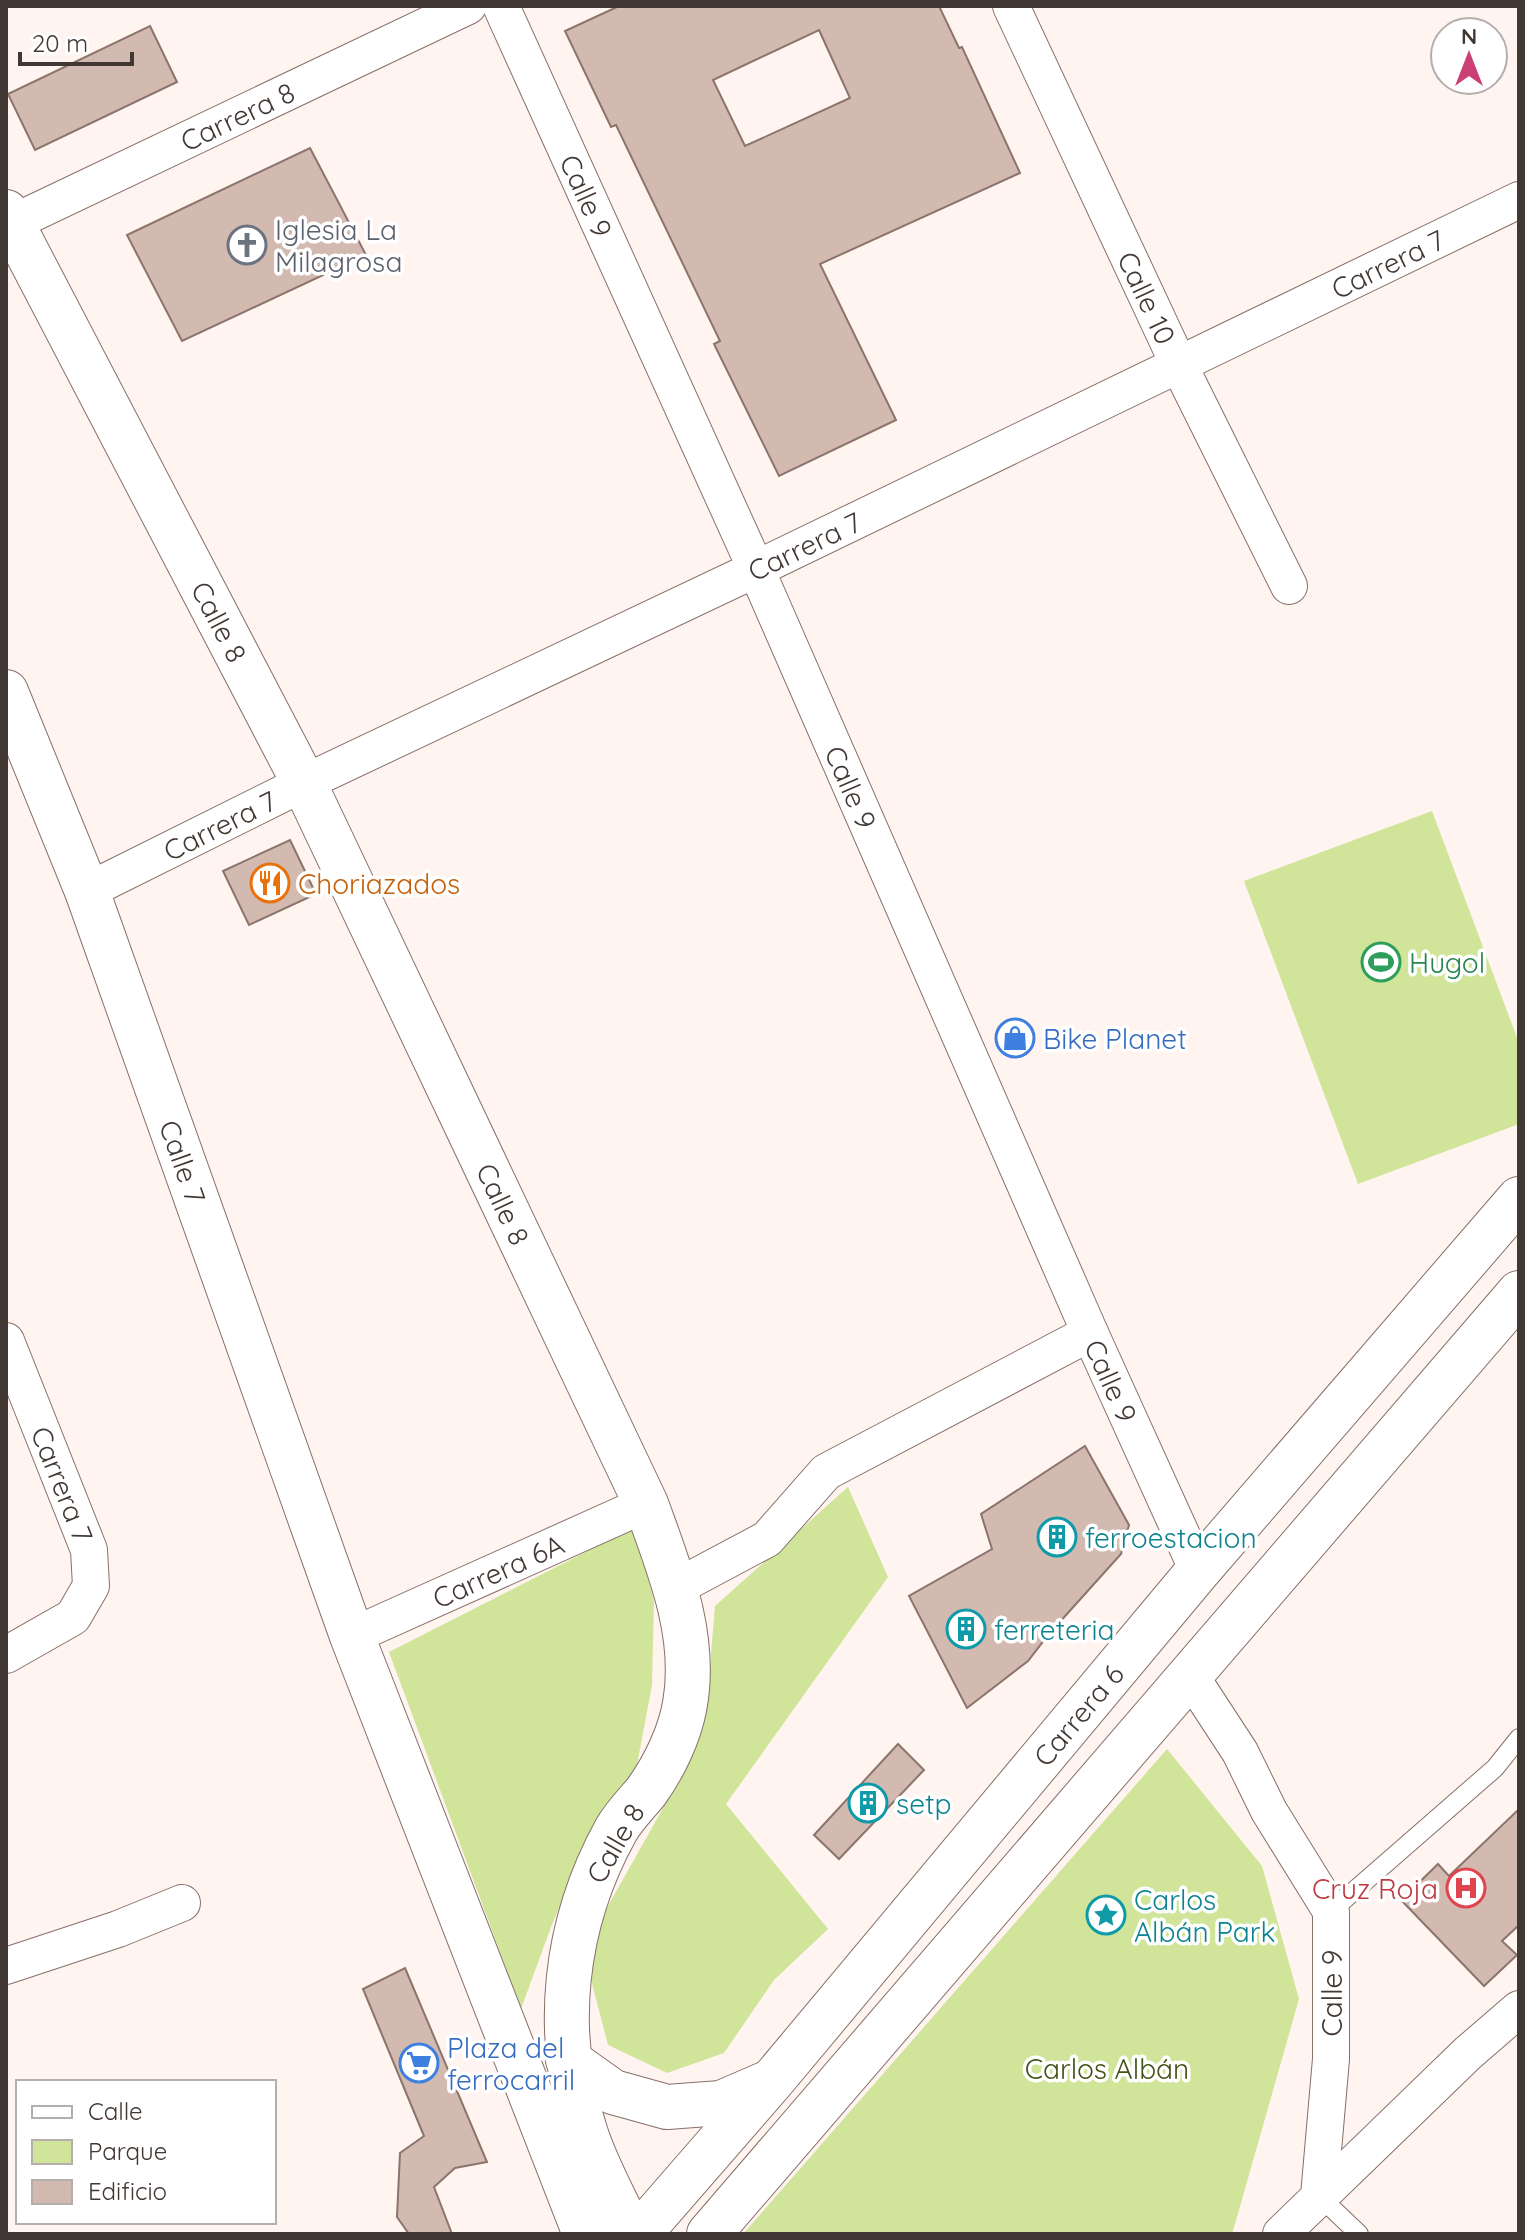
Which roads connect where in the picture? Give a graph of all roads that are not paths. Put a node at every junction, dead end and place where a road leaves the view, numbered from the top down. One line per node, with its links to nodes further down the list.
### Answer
1 (468, 6): 5 (street, Carrera 8)
2 (501, 6): 7 (street, Calle 9)
3 (1011, 6): 6 (street, Calle 10)
4 (1519, 200): 6 (street, Carrera 7)
5 (8, 221): 10 (main road, Calle 8)
6 (1178, 363): 7 (street, Carrera 7); 8 (street, Calle 10)
7 (756, 569): 10 (street, Carrera 7); 14 (street, Calle 9)
8 (1289, 586)
9 (6, 692): 11 (main road, Calle 7)
10 (304, 783): 11 (street, Carrera 7); 16 (main road, Calle 8)
11 (87, 891): 19 (main road, Calle 7)
12 (1519, 1199): 17 (main road, Carrera 6)
13 (1519, 1293): 21 (main road)
14 (1090, 1333): 17 (street, Calle 9); 18 (street)
15 (6, 1341): 20 (street, Carrera 7)
16 (646, 1504): 18 (main road, Calle 8); 19 (street, Carrera 6A)
17 (1198, 1571): 28 (main road, Carrera 6)
18 (675, 1588): 27 (main road, Calle 8)
19 (352, 1636): 30 (main road, Calle 7)
20 (6, 1655)
21 (1191, 1677): 24 (street, Calle 9); 33 (main road)
22 (1519, 1738): 24 (lane)
23 (182, 1903): 25 (street)
24 (1331, 1911): 29 (street, Calle 9)
25 (6, 1966)
26 (1519, 2009): 29 (street)
27 (568, 2060): 28 (main road); 31 (main road, Calle 8)
28 (772, 2081): 32 (main road, Carrera 6)
29 (1319, 2196): 34 (street); 35 (lane)
30 (585, 2234)
31 (631, 2234)
32 (639, 2234)
33 (709, 2234)
34 (1281, 2234)
35 (1359, 2234)

